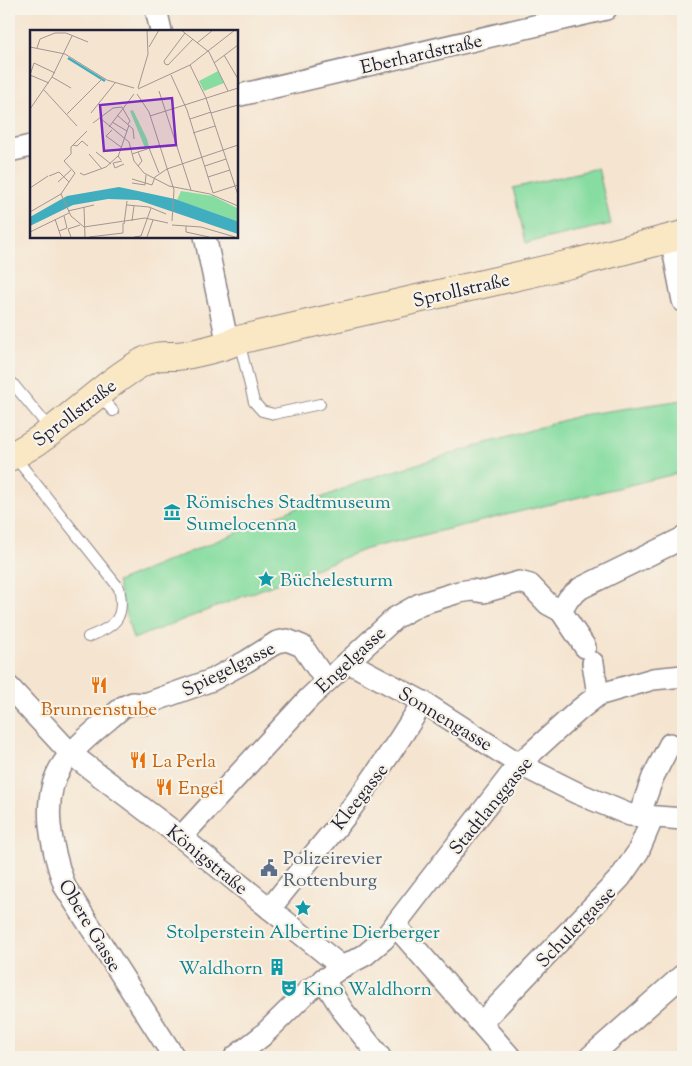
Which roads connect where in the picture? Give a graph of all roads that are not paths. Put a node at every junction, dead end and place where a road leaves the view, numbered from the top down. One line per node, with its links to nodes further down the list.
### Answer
1 (156, 9): 3 (street)
2 (606, 9): 4 (street, Eberhardstraße)
3 (161, 30)
4 (238, 96)
5 (30, 146): 6 (street)
6 (9, 151)
7 (677, 237): 9 (street); 10 (main road, Sprollstraße)
8 (205, 238): 10 (street)
9 (683, 301)
10 (231, 341): 12 (lane); 13 (main road, Sprollstraße)
11 (9, 379): 13 (lane)
12 (320, 404)
13 (52, 431): 14 (main road, Sprollstraße)
14 (11, 456): 17 (lane)
15 (683, 538): 16 (street)
16 (561, 612): 18 (street, Engelgasse); 22 (street, Engelgasse)
17 (88, 637)
18 (348, 662): 20 (street, Engelgasse); 23 (street, Sonnengasse)
19 (683, 676): 22 (street, Stadtlanggasse)
20 (326, 681): 25 (street, Spiegelgasse); 29 (street, Engelgasse)
21 (9, 687): 25 (street, Königstraße)
22 (598, 695): 26 (street, Stadtlanggasse)
23 (423, 702): 26 (street, Sonnengasse); 30 (street, Kleegasse)
24 (670, 744): 27 (street, Schulergasse)
25 (71, 754): 29 (street, Königstraße); 36 (street, Obere Gasse)
26 (519, 764): 27 (street, Sonnengasse); 31 (street, Stadtlanggasse)
27 (646, 816): 28 (street, Sonnengasse); 35 (street, Schulergasse)
28 (683, 819)
29 (181, 837): 30 (street, Königstraße)
30 (270, 910): 32 (street, Königstraße)
31 (396, 925): 32 (street, Stadtlanggasse); 35 (street)
32 (342, 967): 34 (street, Stadtlanggasse)
33 (683, 975): 40 (street)
34 (328, 988): 37 (street, Stadtlanggasse); 38 (street)
35 (481, 1023): 39 (street)
36 (174, 1057)
37 (234, 1057)
38 (380, 1057)
39 (510, 1057)
40 (590, 1057)

